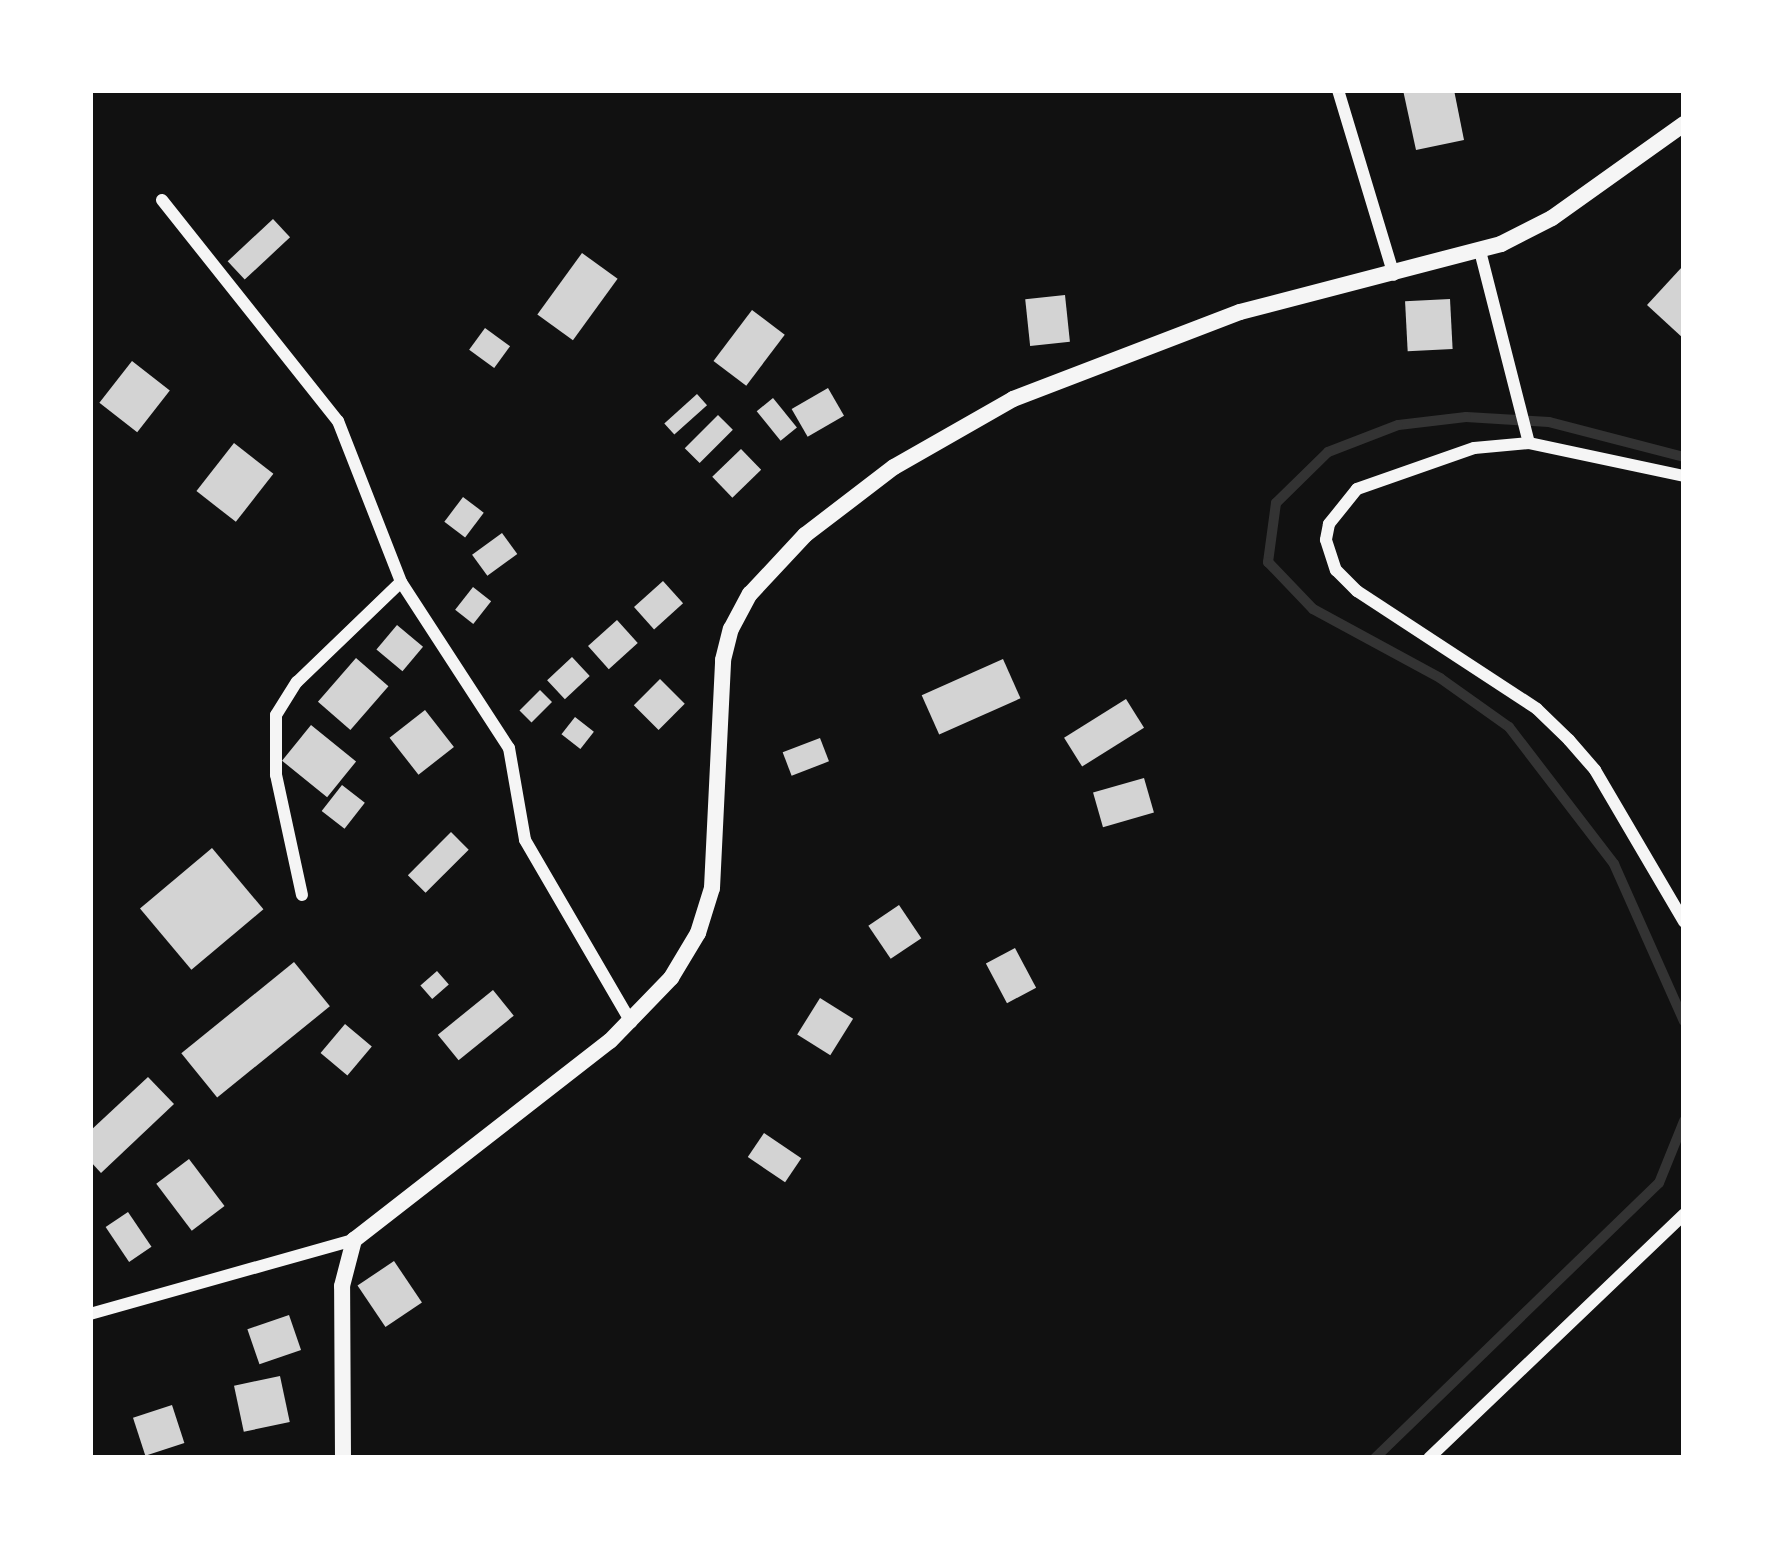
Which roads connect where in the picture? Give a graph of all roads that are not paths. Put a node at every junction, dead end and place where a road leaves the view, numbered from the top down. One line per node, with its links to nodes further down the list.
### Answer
1 (1337, 90): 5 (street)
2 (1684, 124): 4 (street)
3 (162, 200): 8 (street)
4 (1480, 251): 5 (street); 6 (street)
5 (1394, 275): 11 (street)
6 (1528, 437): 7 (street); 10 (street)
7 (1684, 476)
8 (400, 581): 9 (street); 11 (street)
9 (302, 895)
10 (1684, 922)
11 (631, 1022): 13 (street)
12 (1684, 1214): 16 (street)
13 (354, 1240): 14 (street); 15 (street)
14 (90, 1315)
15 (343, 1458)
16 (1429, 1458)

